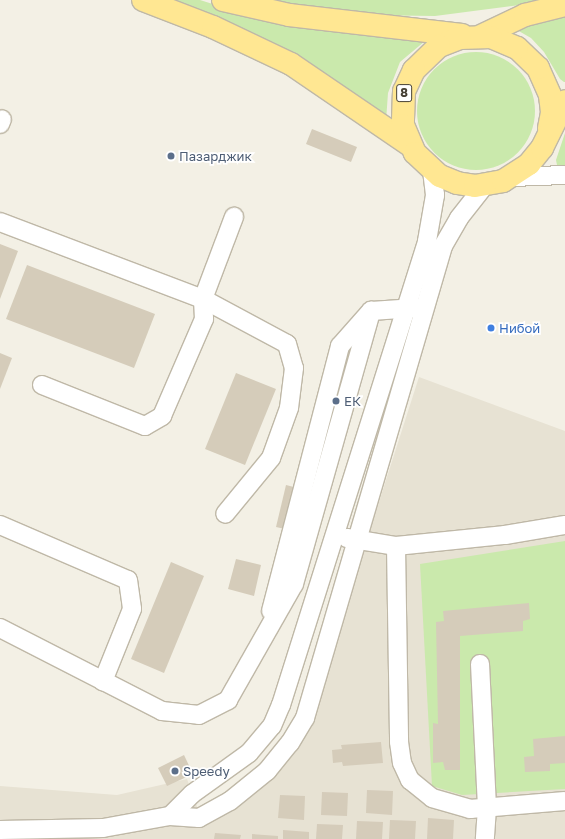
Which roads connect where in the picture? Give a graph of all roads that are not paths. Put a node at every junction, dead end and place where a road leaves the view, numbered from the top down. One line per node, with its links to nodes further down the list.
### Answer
1 (144, 0): 6 (main road, 8)
2 (224, 0): 4 (main road, 8)
3 (565, 5): 4 (main road, 8)
4 (476, 36): 5 (main road, 8); 6 (main road, 8)
5 (561, 102): 9 (main road, 8)
6 (411, 146): 7 (main road, 8)
7 (432, 171): 10 (main road, 8); 15 (street)
8 (565, 175): 9 (street)
9 (512, 177): 10 (main road, 8)
10 (485, 185): 14 (street)
11 (234, 217): 13 (street)
12 (0, 222): 13 (street)
13 (203, 299): 16 (street); 17 (street)
14 (426, 307): 15 (street); 21 (street)
15 (404, 308): 20 (street); 25 (street)
16 (42, 385)
17 (225, 514)
18 (565, 525): 22 (street)
19 (0, 526): 25 (street)
20 (334, 536): 21 (street); 28 (street)
21 (358, 540): 22 (street); 28 (street)
22 (396, 546): 27 (street)
23 (0, 628): 25 (street)
24 (480, 664): 27 (street)
25 (103, 681)
26 (565, 801): 27 (street)
27 (487, 808): 30 (street)
28 (170, 816): 29 (street)
29 (0, 830)
30 (485, 839)

